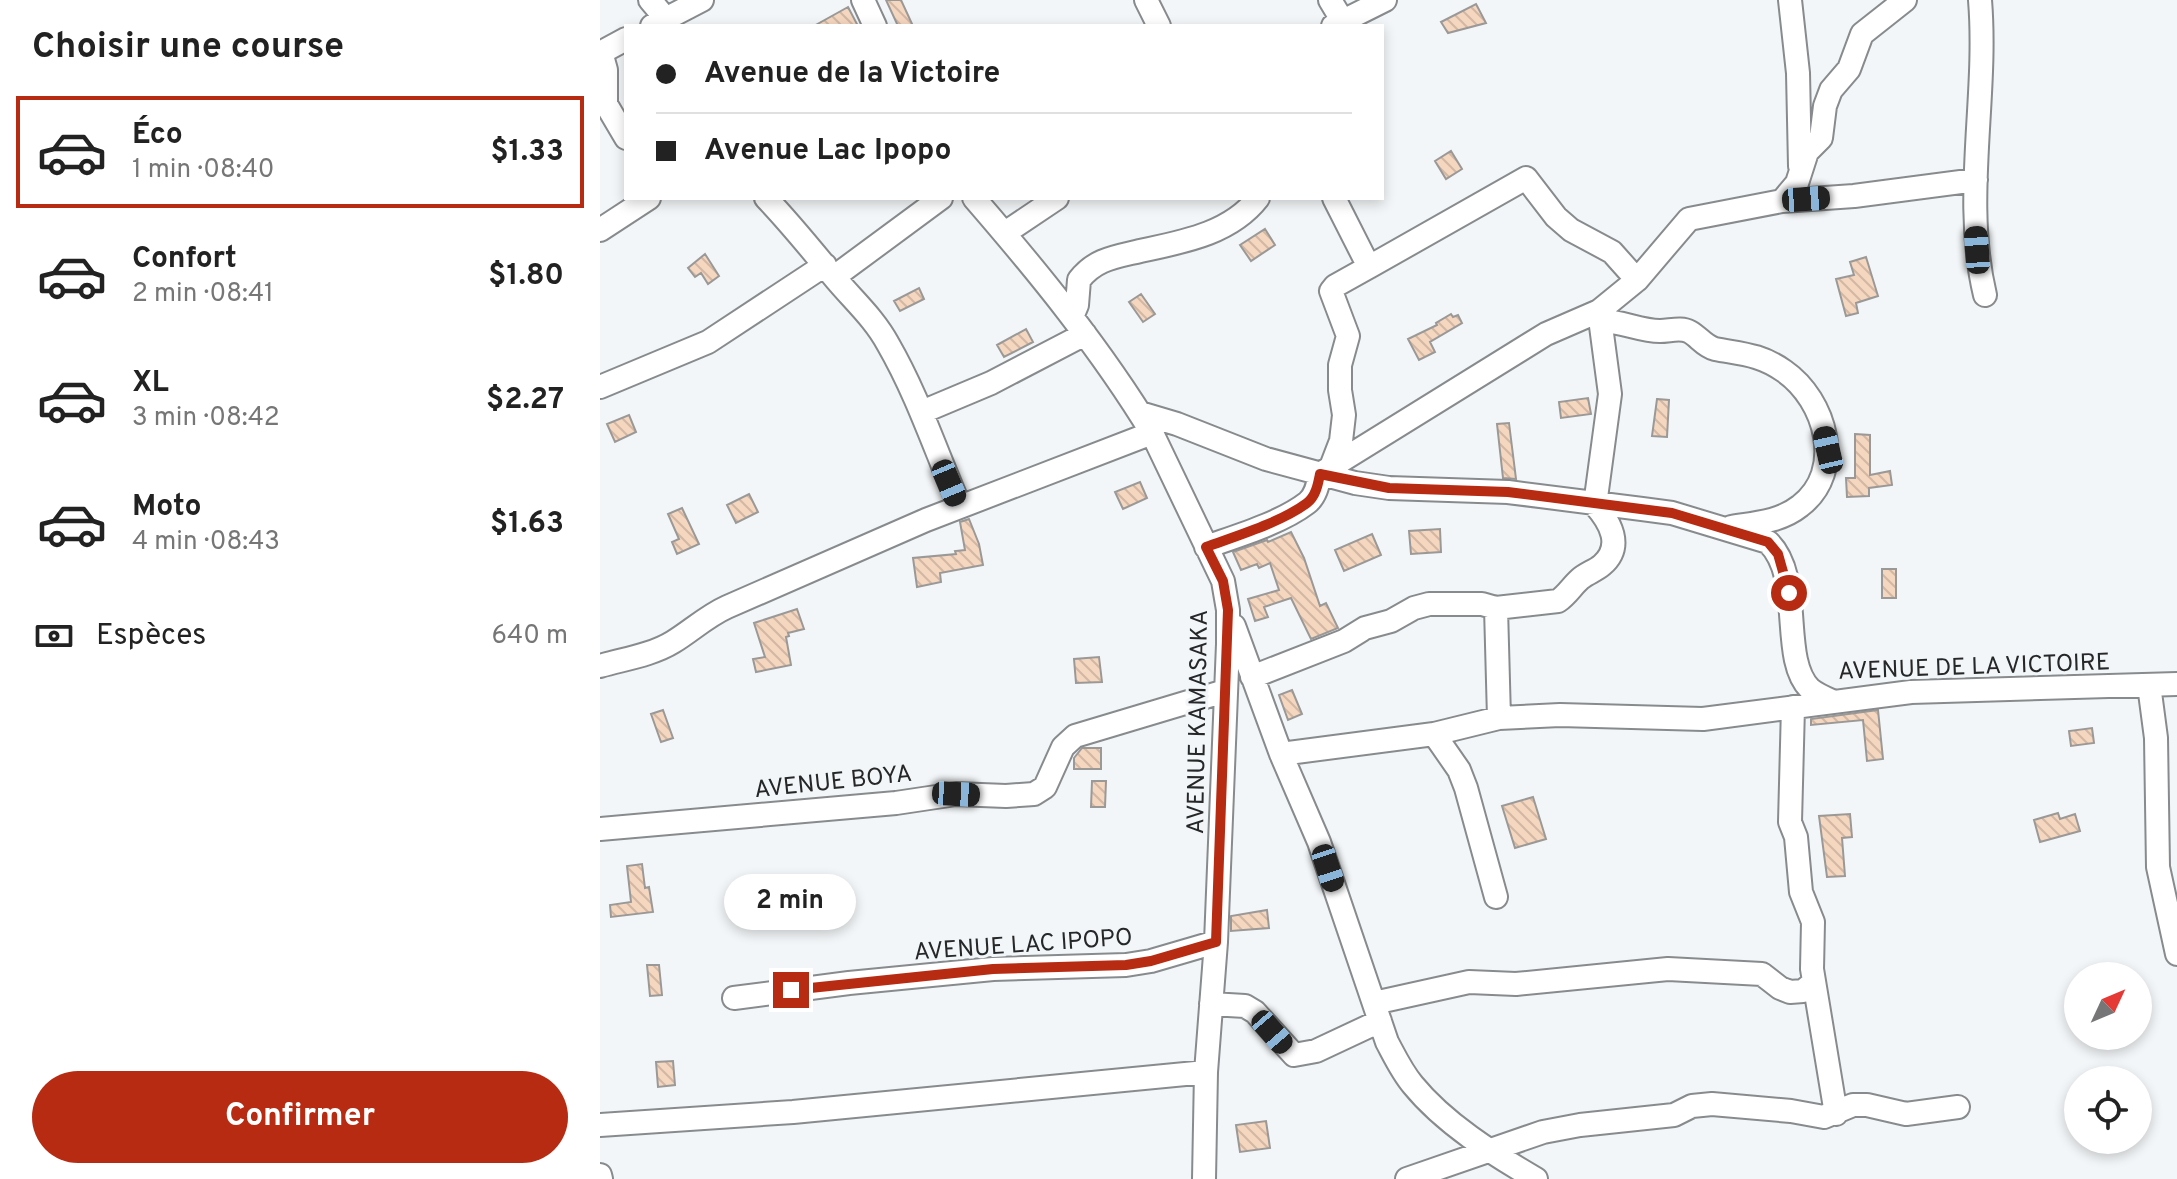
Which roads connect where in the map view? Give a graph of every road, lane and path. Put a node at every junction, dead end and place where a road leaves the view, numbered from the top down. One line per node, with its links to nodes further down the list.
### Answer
1 (650, 0): 10 (street)
2 (702, 0): 10 (street)
3 (863, 0): 12 (street)
4 (1146, 0): 13 (street)
5 (1330, 0): 11 (street)
6 (1385, 0): 11 (street)
7 (1790, 0): 17 (street)
8 (1905, 0): 17 (street)
9 (1980, 0): 18 (street)
10 (659, 23)
11 (1338, 23)
12 (874, 24)
13 (1158, 24)
14 (624, 40): 15 (street)
15 (600, 52): 16 (street)
16 (624, 135)
17 (1800, 168): 26 (street)
18 (1976, 180): 26 (street); 32 (street)
19 (646, 200): 27 (street)
20 (768, 200): 30 (street)
21 (938, 200): 30 (street)
22 (976, 200): 28 (street, AVENUE KAMASAKA)
23 (1054, 200): 28 (street)
24 (1256, 200): 34 (street)
25 (1335, 200): 29 (street)
26 (1782, 201): 31 (street)
27 (600, 230)
28 (1005, 233): 34 (street, AVENUE KAMASAKA)
29 (1369, 267): 31 (street); 39 (street)
30 (830, 271): 35 (street); 36 (street)
31 (1637, 280): 33 (street)
32 (1985, 295)
33 (1600, 316): 39 (street); 40 (street); 42 (street)
34 (1078, 326): 36 (street); 37 (street, AVENUE KAMASAKA)
35 (600, 387)
36 (922, 412): 41 (street)
37 (1140, 413): 38 (street, AVENUE KAMASAKA); 39 (street, AVENUE DE LA VICTOIRE)
38 (1152, 433): 41 (street); 43 (street, AVENUE KAMASAKA)
39 (1326, 471): 40 (street, AVENUE DE LA VICTOIRE); 43 (street)
40 (1595, 505): 42 (street, AVENUE DE LA VICTOIRE); 44 (street)
41 (960, 507): 46 (street)
42 (1724, 529): 51 (street, AVENUE DE LA VICTOIRE)
43 (1206, 547): 45 (street, AVENUE KAMASAKA)
44 (1496, 608): 47 (street); 53 (street)
45 (1228, 610): 47 (street); 50 (street, AVENUE KAMASAKA)
46 (600, 666)
47 (1252, 677): 55 (street)
48 (2177, 684): 49 (street, AVENUE DE LA VICTOIRE)
49 (2149, 685): 51 (street, AVENUE DE LA VICTOIRE); 59 (street)
50 (1225, 691): 56 (street, AVENUE BOYA); 58 (street, AVENUE KAMASAKA)
51 (1832, 701): 52 (street)
52 (1793, 707): 53 (street); 60 (street)
53 (1499, 718): 54 (street)
54 (1434, 734): 55 (street); 57 (street)
55 (1281, 754): 63 (street)
56 (600, 829)
57 (1496, 897)
58 (1216, 942): 61 (street, AVENUE LAC IPOPO); 62 (street, AVENUE KAMASAKA)
59 (2177, 954)
60 (1814, 982): 63 (street); 66 (street)
61 (734, 998)
62 (1211, 1004): 63 (street); 64 (street, AVENUE KAMASAKA)
63 (1377, 1012): 68 (street)
64 (1206, 1072): 67 (street); 69 (street, AVENUE KAMASAKA)
65 (1958, 1107): 66 (street)
66 (1836, 1114): 68 (street)
67 (600, 1125)
68 (1489, 1152): 70 (street); 71 (street)
69 (1204, 1179)
70 (1407, 1179)
71 (1536, 1179)

